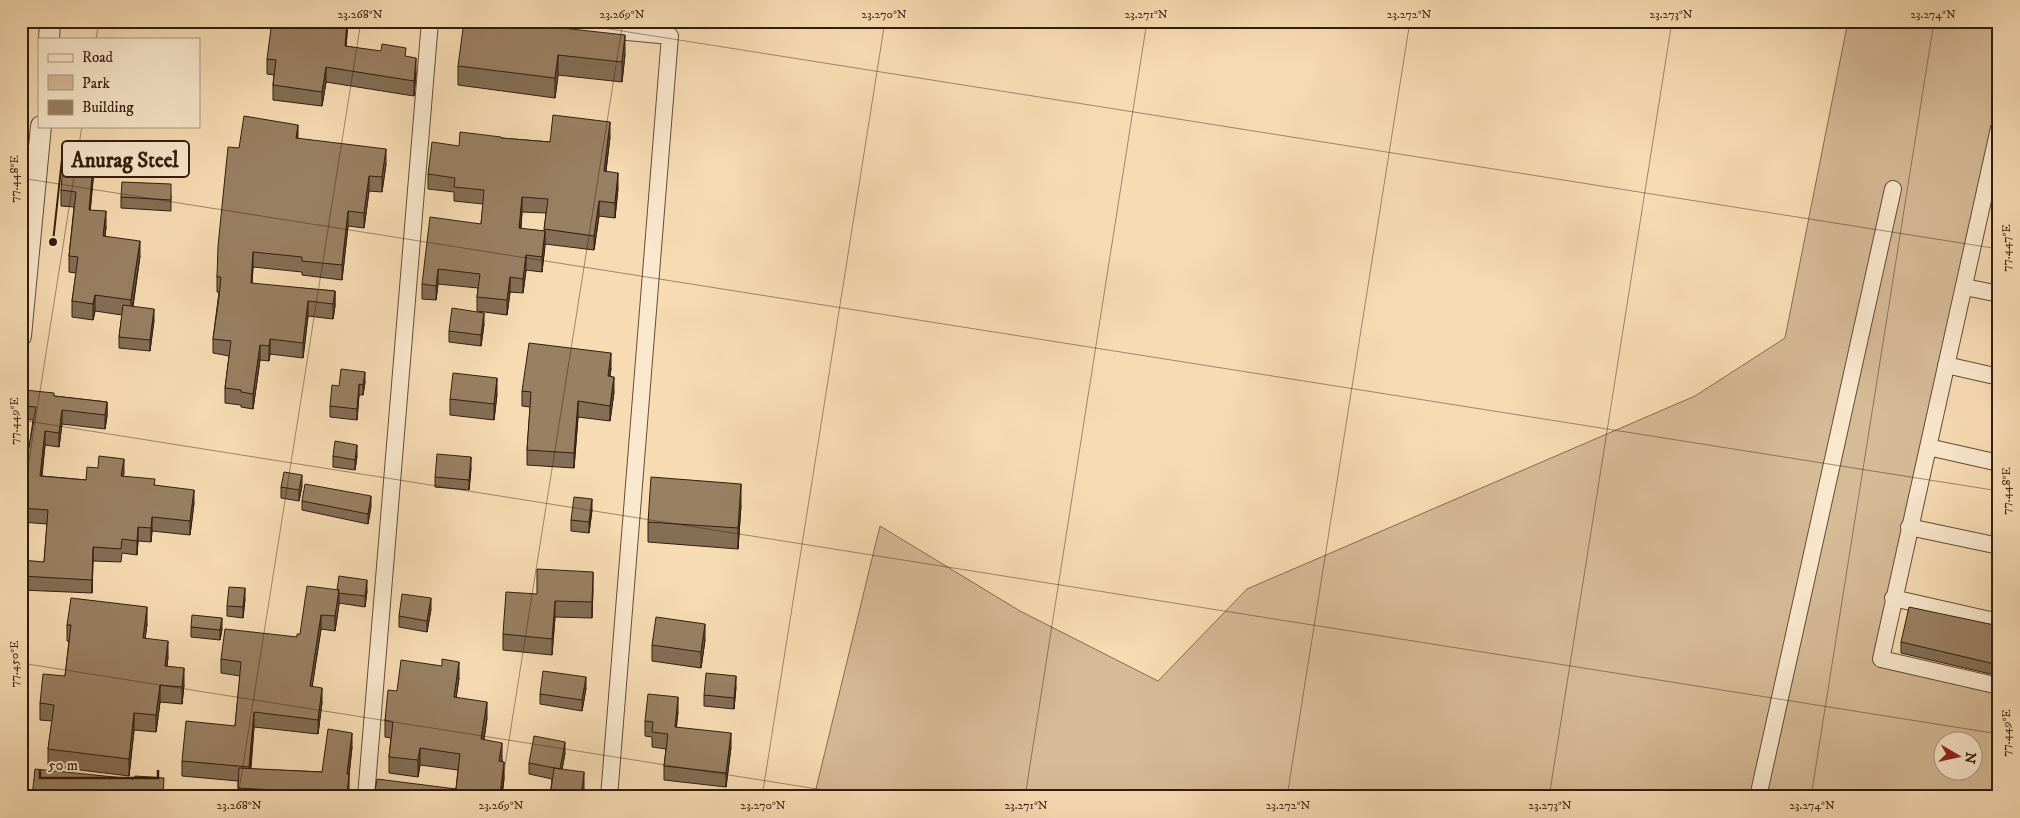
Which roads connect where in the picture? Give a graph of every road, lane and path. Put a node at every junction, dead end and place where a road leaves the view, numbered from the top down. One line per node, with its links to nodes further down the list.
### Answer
1 (50, 21): 4 (street)
2 (430, 21): 22 (street)
3 (511, 21): 23 (street)
4 (49, 38)
5 (41, 128): 12 (street)
6 (1999, 128): 7 (street)
7 (1993, 182): 9 (street)
8 (1893, 189): 24 (street)
9 (1991, 199): 10 (street)
10 (1965, 287): 11 (street); 13 (street)
11 (1999, 294)
12 (21, 336)
13 (1946, 365): 14 (street); 15 (street)
14 (1999, 377)
15 (1928, 447): 16 (street); 17 (street)
16 (1999, 463)
17 (1909, 527): 18 (street); 19 (street)
18 (1999, 546)
19 (1893, 598): 20 (street); 21 (street)
20 (1999, 622)
21 (1999, 686)
22 (366, 797)
23 (609, 797)
24 (1758, 797)

